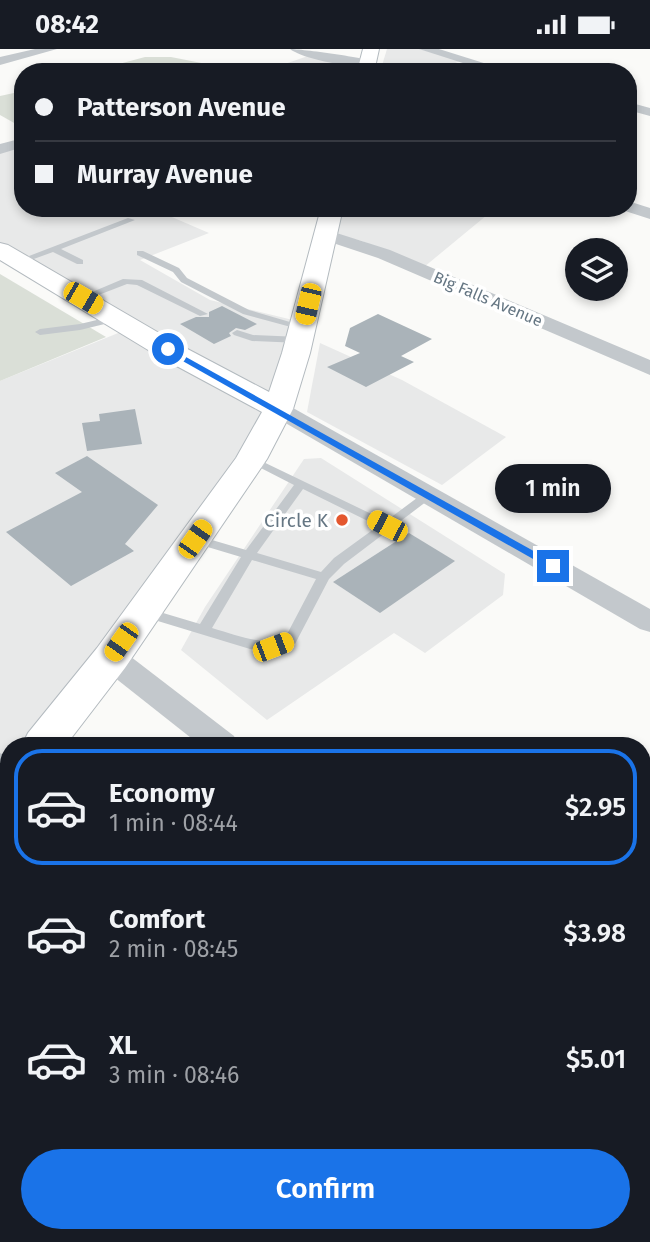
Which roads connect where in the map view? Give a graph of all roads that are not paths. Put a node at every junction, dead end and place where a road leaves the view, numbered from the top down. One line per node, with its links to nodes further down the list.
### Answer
1 (51, 49): 4 (street)
2 (296, 49): 5 (street)
3 (425, 49): 6 (street)
4 (0, 61)
5 (368, 61)
6 (474, 63)
7 (131, 220): 9 (lane)
8 (328, 221): 18 (street); 19 (street, Big Falls Avenue)
9 (54, 249): 11 (lane); 12 (lane)
10 (140, 253): 18 (lane)
11 (10, 256): 13 (street)
12 (80, 262)
13 (83, 298): 14 (lane); 15 (street)
14 (203, 314)
15 (118, 318): 16 (lane); 20 (street)
16 (40, 333)
17 (237, 333): 18 (lane)
18 (301, 333): 20 (street)
19 (650, 368)
20 (278, 409): 21 (street); 23 (street)
21 (251, 459): 22 (lane); 25 (street)
22 (301, 484): 24 (lane); 26 (lane)
23 (429, 495): 24 (lane); 29 (street)
24 (387, 526): 27 (lane)
25 (195, 539): 26 (lane); 28 (street)
26 (249, 555): 27 (lane); 30 (lane)
27 (324, 577): 30 (lane)
28 (143, 612): 30 (lane); 31 (street)
29 (650, 622)
30 (204, 630)
31 (111, 658): 32 (street); 33 (street)
32 (49, 737)
33 (212, 737)

